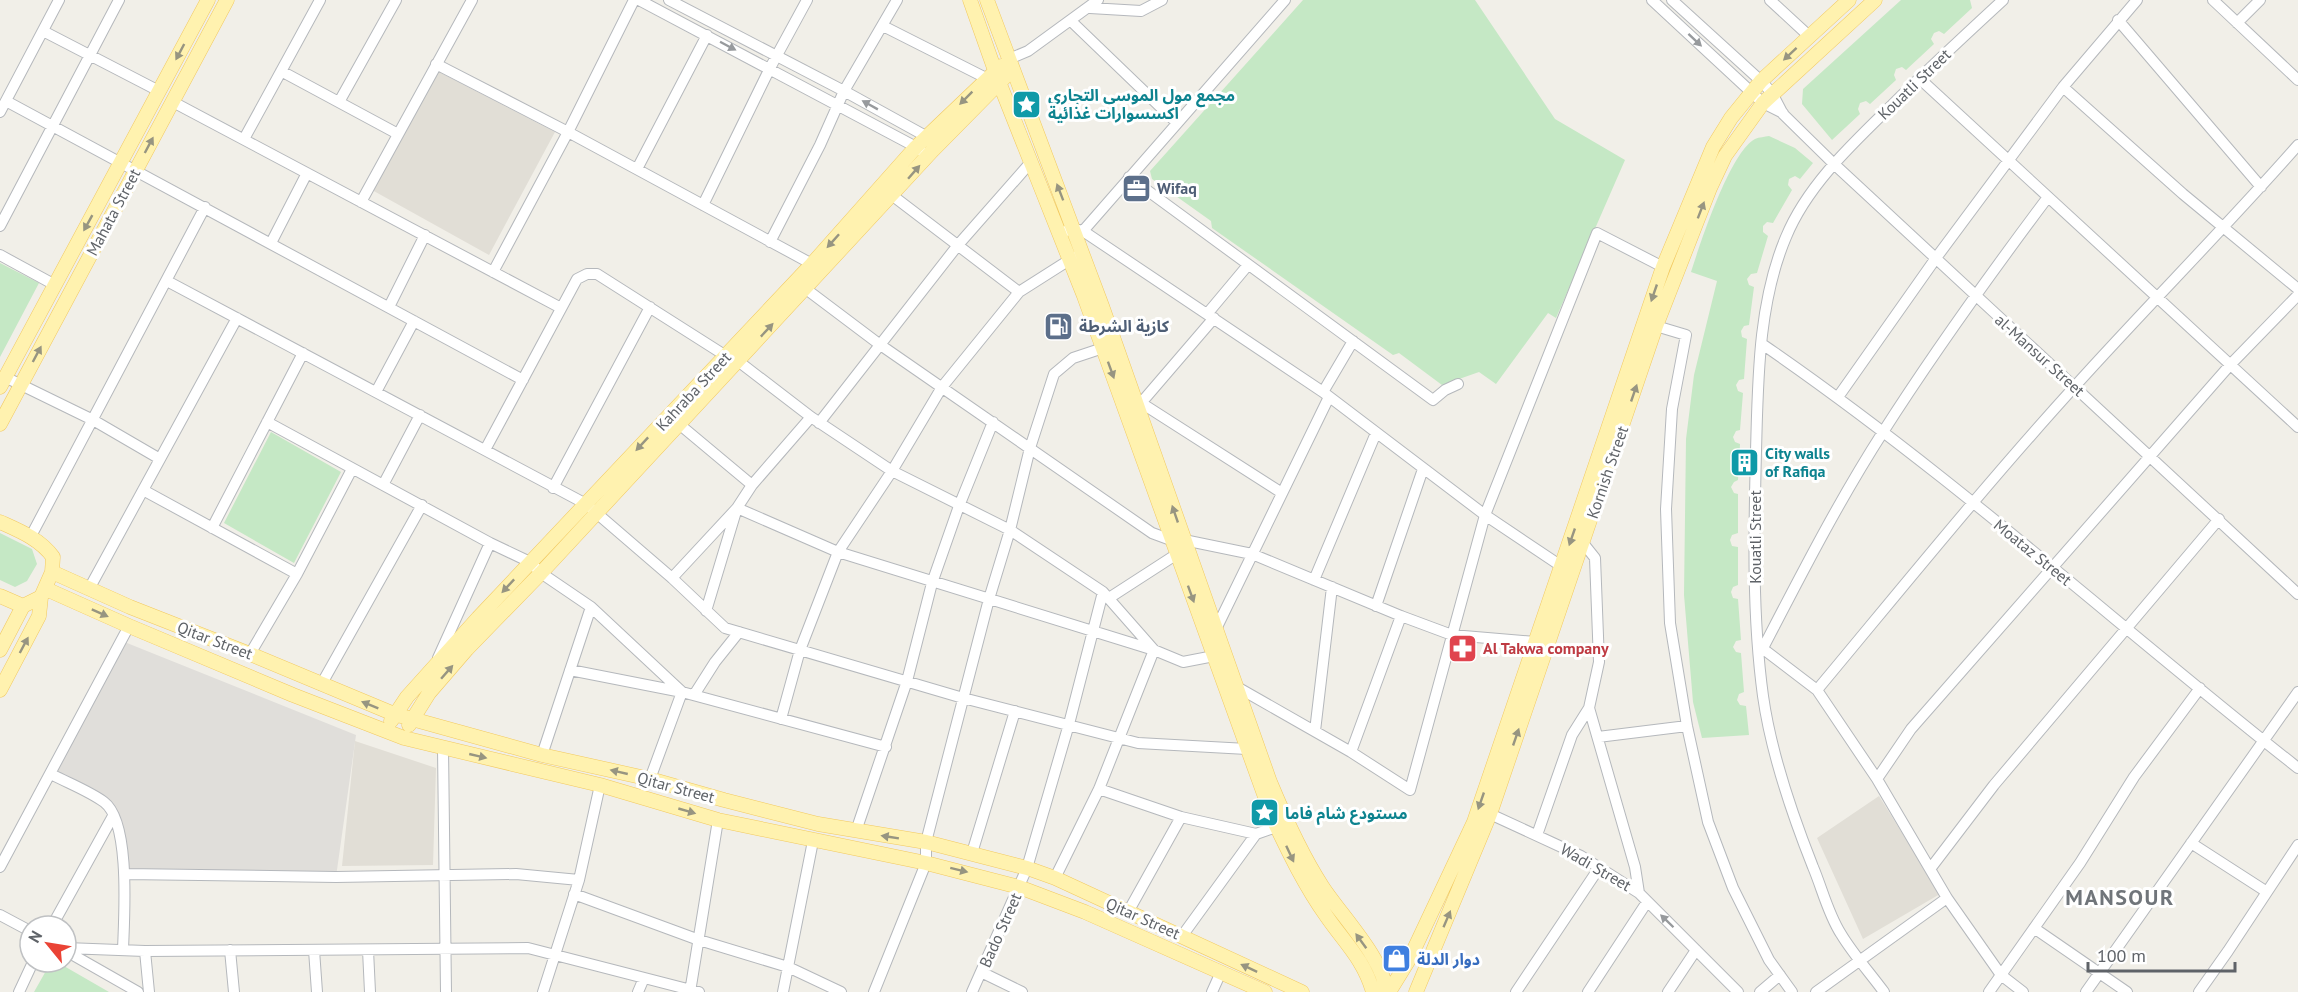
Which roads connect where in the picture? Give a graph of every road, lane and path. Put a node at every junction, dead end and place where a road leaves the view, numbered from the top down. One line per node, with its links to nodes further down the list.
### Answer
1 (59, 0): 31 (street)
2 (119, 0): 34 (street)
3 (208, 0): 45 (main road, Mahata Street, one-way to 45)
4 (227, 0): 49 (main road, Mahata Street)
5 (396, 0): 50 (street)
6 (634, 0): 55 (street)
7 (639, 0): 32 (street)
8 (669, 0): 35 (street)
9 (807, 0): 35 (street)
10 (897, 0): 30 (street)
11 (970, 0): 40 (main road)
12 (987, 0): 37 (main road)
13 (1162, 0): 26 (street)
14 (1285, 0): 53 (street)
15 (1652, 0): 43 (street, al-Mansur Street, one-way to 43)
16 (1672, 0): 43 (street, al-Mansur Street)
17 (1770, 0): 33 (street)
18 (1849, 0): 33 (main road, Kornish Street)
19 (1875, 0): 47 (main road, Kornish Street)
20 (2003, 0): 41 (street, Kouatli Street)
21 (2137, 0): 27 (street)
22 (2213, 0): 29 (street)
23 (2260, 0): 29 (street)
24 (316, 1): 39 (street)
25 (470, 1): 36 (street)
26 (1095, 2): 28 (street)
27 (2118, 20): 44 (street); 70 (street)
28 (1071, 21): 37 (street); 53 (street)
29 (2237, 23): 42 (street)
30 (883, 26): 40 (street); 46 (street)
31 (43, 31): 34 (street); 48 (street)
32 (707, 35): 38 (street, one-way to 38); 66 (street)
33 (1809, 36): 43 (main road, Kornish Street, one-way to 43)
34 (90, 56): 45 (street); 54 (street)
35 (777, 56): 38 (street); 46 (street)
36 (436, 64): 55 (street); 56 (street)
37 (1012, 64): 40 (main road, Kahraba Street); 78 (main road, one-way to 37)
38 (770, 68): 51 (street); 74 (street)
39 (281, 71): 50 (street); 57 (street)
40 (994, 77): 58 (main road, Kahraba Street); 63 (main road)
41 (1919, 78): 62 (street); 65 (street, Kouatli Street)
42 (2298, 80)
43 (1756, 86): 47 (street, al-Mansur Street); 89 (main road, Kornish Street)
44 (2063, 87): 62 (street); 77 (street)
45 (159, 91): 64 (main road, Mahata Street)
46 (844, 91): 51 (street); 58 (street, one-way to 46)
47 (1768, 98): 65 (street, al-Mansur Street); 106 (main road, Kornish Street, one-way to 47)
48 (6, 101): 52 (street); 54 (street)
49 (173, 102): 57 (street); 67 (main road, Mahata Street, one-way to 49)
50 (339, 102): 56 (street)
51 (837, 105): 60 (street); 81 (street)
52 (0, 112)
53 (1177, 123): 69 (street)
54 (52, 127): 64 (street); 76 (street)
55 (568, 132): 66 (street); 91 (street)
56 (398, 134): 73 (street)
57 (244, 139): 68 (street)
58 (933, 141): 60 (main road, Kahraba Street); 61 (main road, Kahraba Street)
59 (2298, 145): 70 (street)
60 (916, 147): 61 (street); 90 (main road, Kahraba Street, one-way to 90)
61 (928, 156): 71 (main road, Kahraba Street, one-way to 61)
62 (2008, 160): 72 (street); 87 (street)
63 (1031, 162): 79 (main road); 83 (street)
64 (120, 164): 67 (street); 93 (main road, Mahata Street, one-way to 93)
65 (1834, 164): 87 (street, al-Mansur Street); 109 (street, Kouatli Street)
66 (637, 169): 74 (street)
67 (135, 172): 75 (street); 117 (main road, Mahata Street, one-way to 67)
68 (307, 173): 73 (street); 82 (street)
69 (1129, 177): 78 (street); 88 (street)
70 (2261, 187): 77 (street)
71 (893, 196): 83 (street); 90 (main road, Kahraba Street)
72 (2048, 197): 98 (street); 99 (street)
73 (361, 202): 80 (street)
74 (703, 205): 81 (street)
75 (205, 207): 82 (street); 92 (street)
76 (0, 226)
77 (2224, 228): 95 (street); 99 (street)
78 (1078, 230): 79 (street); 84 (main road); 103 (street)
79 (1059, 233): 86 (main road)
80 (425, 235): 91 (street); 100 (street)
81 (770, 242): 90 (street)
82 (271, 243): 100 (street)
83 (958, 245): 96 (street); 108 (street)
84 (1083, 254): 86 (street); 123 (main road)
85 (0, 255): 93 (street)
86 (1069, 258): 96 (street); 110 (main road)
87 (1936, 258): 98 (street, al-Mansur Street); 122 (street)
88 (1248, 265): 103 (street); 107 (street)
89 (1663, 267): 152 (street); 166 (main road, Kornish Street, one-way to 166)
90 (816, 268): 94 (main road, Kahraba Street); 112 (main road, Kahraba Street)
91 (493, 272): 102 (street)
92 (167, 281): 104 (street); 125 (street)
93 (54, 285): 115 (main road, Mahata Street)
94 (806, 289): 108 (street); 112 (main road, Kahraba Street, one-way to 94)
95 (2298, 289)
96 (1019, 292): 119 (street)
97 (2298, 295): 113 (street)
98 (1976, 297): 118 (street, al-Mansur Street); 133 (street)
99 (2156, 297): 113 (street); 118 (street)
100 (389, 307): 105 (street)
101 (650, 307): 102 (street); 112 (street); 143 (street)
102 (561, 308): 114 (street)
103 (1210, 316): 121 (street); 123 (street)
104 (237, 318): 111 (street); 137 (street)
105 (414, 321): 114 (street); 120 (street)
106 (1656, 326): 160 (main road, Kornish Street, one-way to 106); 220 (street)
107 (1353, 341): 116 (street); 121 (street)
108 (879, 344): 119 (street); 126 (street)
109 (1762, 344): 122 (street, Moataz Street); 192 (street, Kouatli Street)
110 (1103, 348): 134 (street); 158 (main road, one-way to 158)
111 (303, 353): 120 (street); 127 (street)
112 (732, 359): 126 (street); 130 (main road, Kahraba Street); 147 (main road, Kahraba Street, one-way to 147)
113 (2230, 365): 131 (street); 136 (street)
114 (523, 380): 135 (street)
115 (3, 382): 117 (street)
116 (1458, 384)
117 (21, 385): 125 (street); 129 (main road, Mahata Street)
118 (2074, 386): 136 (street, al-Mansur Street); 146 (street)
119 (942, 387): 128 (street); 140 (street)
120 (376, 392): 124 (street)
121 (1326, 395): 132 (street); 145 (street)
122 (1838, 397): 133 (street, Moataz Street)
123 (1138, 401): 145 (street); 158 (main road, one-way to 123)
124 (420, 415): 135 (street); 141 (street)
125 (93, 420): 137 (street); 157 (street)
126 (815, 420): 140 (street); 142 (street)
127 (267, 422): 138 (street); 155 (street)
128 (993, 422): 134 (street); 149 (street)
129 (0, 424)
130 (679, 424): 142 (street); 151 (main road, Kahraba Street)
131 (2298, 427)
132 (1376, 433): 139 (street); 171 (street)
133 (1882, 433): 146 (street, Moataz Street); 192 (street)
134 (1030, 448): 156 (street); 158 (street)
135 (485, 450): 143 (street)
136 (2151, 457): 153 (street, al-Mansur Street); 165 (street)
137 (160, 459): 144 (street)
138 (351, 469): 141 (street); 169 (street)
139 (1423, 469): 152 (street); 181 (street)
140 (892, 471): 149 (street); 161 (street)
141 (383, 485): 148 (street)
142 (752, 485): 150 (street)
143 (553, 488): 147 (street)
144 (143, 490): 155 (street); 174 (street)
145 (1282, 493): 163 (street)
146 (1972, 503): 165 (street, Moataz Street); 208 (street)
147 (586, 504): 151 (street); 164 (main road, Kahraba Street)
148 (422, 505): 159 (street); 204 (street)
149 (959, 506): 156 (street); 172 (street)
150 (737, 508): 161 (street); 170 (street); 183 (street)
151 (596, 515): 168 (main road, Kahraba Street); 170 (street)
152 (1485, 515): 166 (street); 190 (street)
153 (2219, 519): 176 (street, al-Mansur Street); 187 (street)
154 (0, 522): 157 (main road)
155 (212, 528): 169 (street)
156 (1010, 530): 177 (street); 179 (street)
157 (31, 536): 167 (main road)
158 (1178, 540): 162 (main road); 163 (street); 186 (main road)
159 (490, 543): 164 (street); 199 (street)
160 (1583, 543): 166 (main road, Kornish Street); 214 (street)
161 (838, 552): 172 (street); 195 (street)
162 (1177, 554): 177 (street); 198 (main road, one-way to 198)
163 (1252, 554): 171 (street); 186 (street)
164 (530, 562): 168 (street); 199 (main road, Kahraba Street, one-way to 199)
165 (2054, 568): 187 (street, Moataz Street); 235 (street)
166 (1567, 571): 191 (main road, Kornish Street); 238 (main road, Kornish Street, one-way to 166)
167 (52, 572): 174 (main road, Qitar Street); 175 (main road)
168 (541, 573): 182 (street); 217 (main road, Kahraba Street, one-way to 168)
169 (297, 574): 197 (street)
170 (672, 578): 183 (street)
171 (1314, 580): 173 (street)
172 (932, 583): 179 (street); 203 (street)
173 (1332, 588): 181 (street); 222 (street)
174 (89, 589): 193 (main road, Qitar Street)
175 (44, 593): 180 (main road); 185 (main road, Qitar Street, one-way to 185); 207 (main road, one-way to 175)
176 (2298, 594)
177 (1106, 595): 188 (street, Bado Street); 196 (street)
178 (0, 596): 180 (main road)
179 (989, 599): 188 (street); 213 (street)
180 (23, 606): 194 (main road)
181 (1376, 606): 184 (street)
182 (591, 608): 201 (street); 209 (street)
183 (706, 611): 189 (street)
184 (1401, 616): 190 (street); 230 (street)
185 (129, 626): 200 (main road, Qitar Street); 233 (street)
186 (1216, 629): 205 (main road)
187 (2124, 629): 206 (street, Moataz Street); 255 (street)
188 (1094, 631): 196 (street); 219 (street, Bado Street)
189 (739, 632): 195 (street); 212 (street)
190 (1452, 635): 191 (street); 230 (street)
191 (1535, 642): 313 (main road, Kornish Street, one-way to 313)
192 (1760, 647): 208 (street); 285 (street, Kouatli Street)
193 (235, 649): 197 (main road, Qitar Street); 200 (main road)
194 (0, 650)
195 (800, 650): 203 (street); 218 (street)
196 (1154, 650): 198 (street); 225 (street)
197 (250, 654): 202 (main road, Qitar Street)
198 (1214, 656): 229 (main road)
199 (435, 666): 216 (main road, Kahraba Street)
200 (229, 667): 211 (main road, Qitar Street)
201 (570, 670): 209 (street); 231 (street)
202 (299, 675): 204 (main road, Qitar Street); 211 (main road)
203 (907, 681): 213 (street); 227 (street)
204 (321, 685): 216 (main road, Qitar Street, one-way to 204)
205 (1237, 687): 222 (street); 313 (main road, one-way to 205)
206 (2200, 688): 226 (street, Moataz Street); 271 (street)
207 (0, 690)
208 (1817, 690): 235 (street)
209 (682, 692): 212 (street); 234 (street)
210 (2298, 692): 226 (street)
211 (293, 694): 221 (main road, Qitar Street)
212 (694, 695): 218 (street)
213 (963, 698): 215 (street); 247 (street)
214 (1589, 708): 223 (street); 245 (street)
215 (1015, 711): 219 (street); 250 (street)
216 (394, 714): 217 (main road, Qitar Street); 221 (main road, Kahraba Street)
217 (411, 719): 224 (main road, Kahraba Street); 231 (main road, Qitar Street)
218 (781, 719): 227 (street)
219 (1069, 724): 225 (street); 253 (street, Bado Street)
220 (1687, 726): 223 (street); 291 (street)
221 (387, 731): 224 (main road, Qitar Street)
222 (1315, 731): 230 (street)
223 (1598, 737): 262 (street)
224 (404, 738): 228 (main road, Qitar Street)
225 (1119, 738): 229 (street); 237 (street)
226 (2264, 742): 232 (street, Moataz Street); 248 (street)
227 (886, 747): 243 (street)
228 (443, 748): 236 (main road, Qitar Street, one-way to 236); 257 (street)
229 (1248, 749): 242 (main road)
230 (1351, 752)
231 (542, 755): 234 (main road, Qitar Street, one-way to 231)
232 (2298, 768)
233 (51, 774): 239 (street); 252 (street)
234 (650, 779): 243 (main road, Qitar Street)
235 (1878, 779): 255 (street)
236 (600, 786): 241 (main road, Qitar Street, one-way to 241); 259 (street)
237 (1099, 789): 240 (street); 258 (street)
238 (1490, 814): 245 (street, Wadi Street); 314 (main road, Kornish Street, one-way to 238)
239 (113, 816): 256 (street); 267 (street)
240 (1181, 816): 244 (street); 266 (street)
241 (718, 820): 246 (main road, Qitar Street); 273 (street)
242 (1276, 827): 244 (street); 312 (main road, one-way to 312)
243 (856, 831): 247 (main road, Qitar Street, one-way to 243)
244 (1256, 834): 272 (street)
245 (1537, 836): 254 (street, Wadi Street)
246 (813, 841): 251 (main road, Qitar Street); 286 (street)
247 (926, 842): 250 (main road, Qitar Street); 251 (street)
248 (2191, 843): 261 (street); 289 (street)
249 (2298, 845): 261 (street)
250 (972, 854): 253 (main road, Qitar Street)
251 (926, 862): 260 (main road, Qitar Street, one-way to 260); 306 (street)
252 (0, 867)
253 (1027, 868): 258 (main road, Qitar Street); 260 (street, Bado Street)
254 (1599, 868): 262 (street, Wadi Street); 315 (street)
255 (1930, 869): 264 (street)
256 (124, 874): 257 (street); 277 (street)
257 (444, 876): 259 (street); 275 (street)
258 (1055, 878): 266 (main road, Qitar Street)
259 (579, 880): 263 (street)
260 (1019, 886): 274 (main road, Qitar Street); 287 (street, Bado Street)
261 (2267, 892): 327 (street)
262 (1639, 893): 265 (street, Wadi Street)
263 (574, 894): 273 (street); 283 (street)
264 (1947, 898): 285 (street); 292 (street)
265 (1647, 902): 281 (street, Wadi Street, one-way to 265); 316 (street)
266 (1128, 912): 270 (main road, Qitar Street)
267 (58, 914)
268 (0, 915): 269 (street)
269 (18, 925)
270 (1159, 926): 272 (main road, Qitar Street); 274 (main road)
271 (2034, 928): 289 (street); 292 (street)
272 (1182, 936): 311 (main road, Qitar Street, one-way to 272)
273 (699, 940): 286 (street); 294 (street)
274 (1152, 942): 288 (main road, Qitar Street)
275 (446, 949): 280 (street); 283 (street); 301 (street)
276 (78, 950): 277 (street)
277 (123, 950): 282 (street)
278 (230, 950): 279 (street); 282 (street); 298 (street)
279 (314, 950): 280 (street); 299 (street)
280 (368, 950): 300 (street)
281 (1696, 950): 317 (street); 318 (street, Wadi Street)
282 (145, 951): 297 (street)
283 (556, 956): 293 (street); 302 (street)
284 (78, 957): 296 (street)
285 (1859, 959): 321 (street); 322 (street, Kouatli Street)
286 (788, 968): 304 (street); 305 (street)
287 (981, 972): 307 (street, Bado Street); 308 (street)
288 (1221, 972): 309 (street); 310 (main road, Qitar Street)
289 (2099, 973): 325 (street); 326 (street)
290 (27, 974): 295 (street)
291 (1780, 975): 319 (street); 320 (street)
292 (2001, 975): 323 (street); 324 (street)
293 (644, 978): 294 (street); 303 (street)
294 (693, 991)
295 (19, 992)
296 (138, 992)
297 (149, 992)
298 (234, 992)
299 (317, 992)
300 (370, 992)
301 (446, 992)
302 (543, 992)
303 (638, 992)
304 (783, 992)
305 (841, 992)
306 (874, 992)
307 (972, 992)
308 (1022, 992)
309 (1212, 992)
310 (1265, 992)
311 (1302, 992)
312 (1373, 992)
313 (1388, 992)
314 (1416, 992)
315 (1516, 992)
316 (1588, 992)
317 (1668, 992)
318 (1738, 992)
319 (1760, 992)
320 (1792, 992)
321 (1816, 992)
322 (1884, 992)
323 (1989, 992)
324 (2023, 992)
325 (2086, 992)
326 (2127, 992)
327 (2199, 992)

